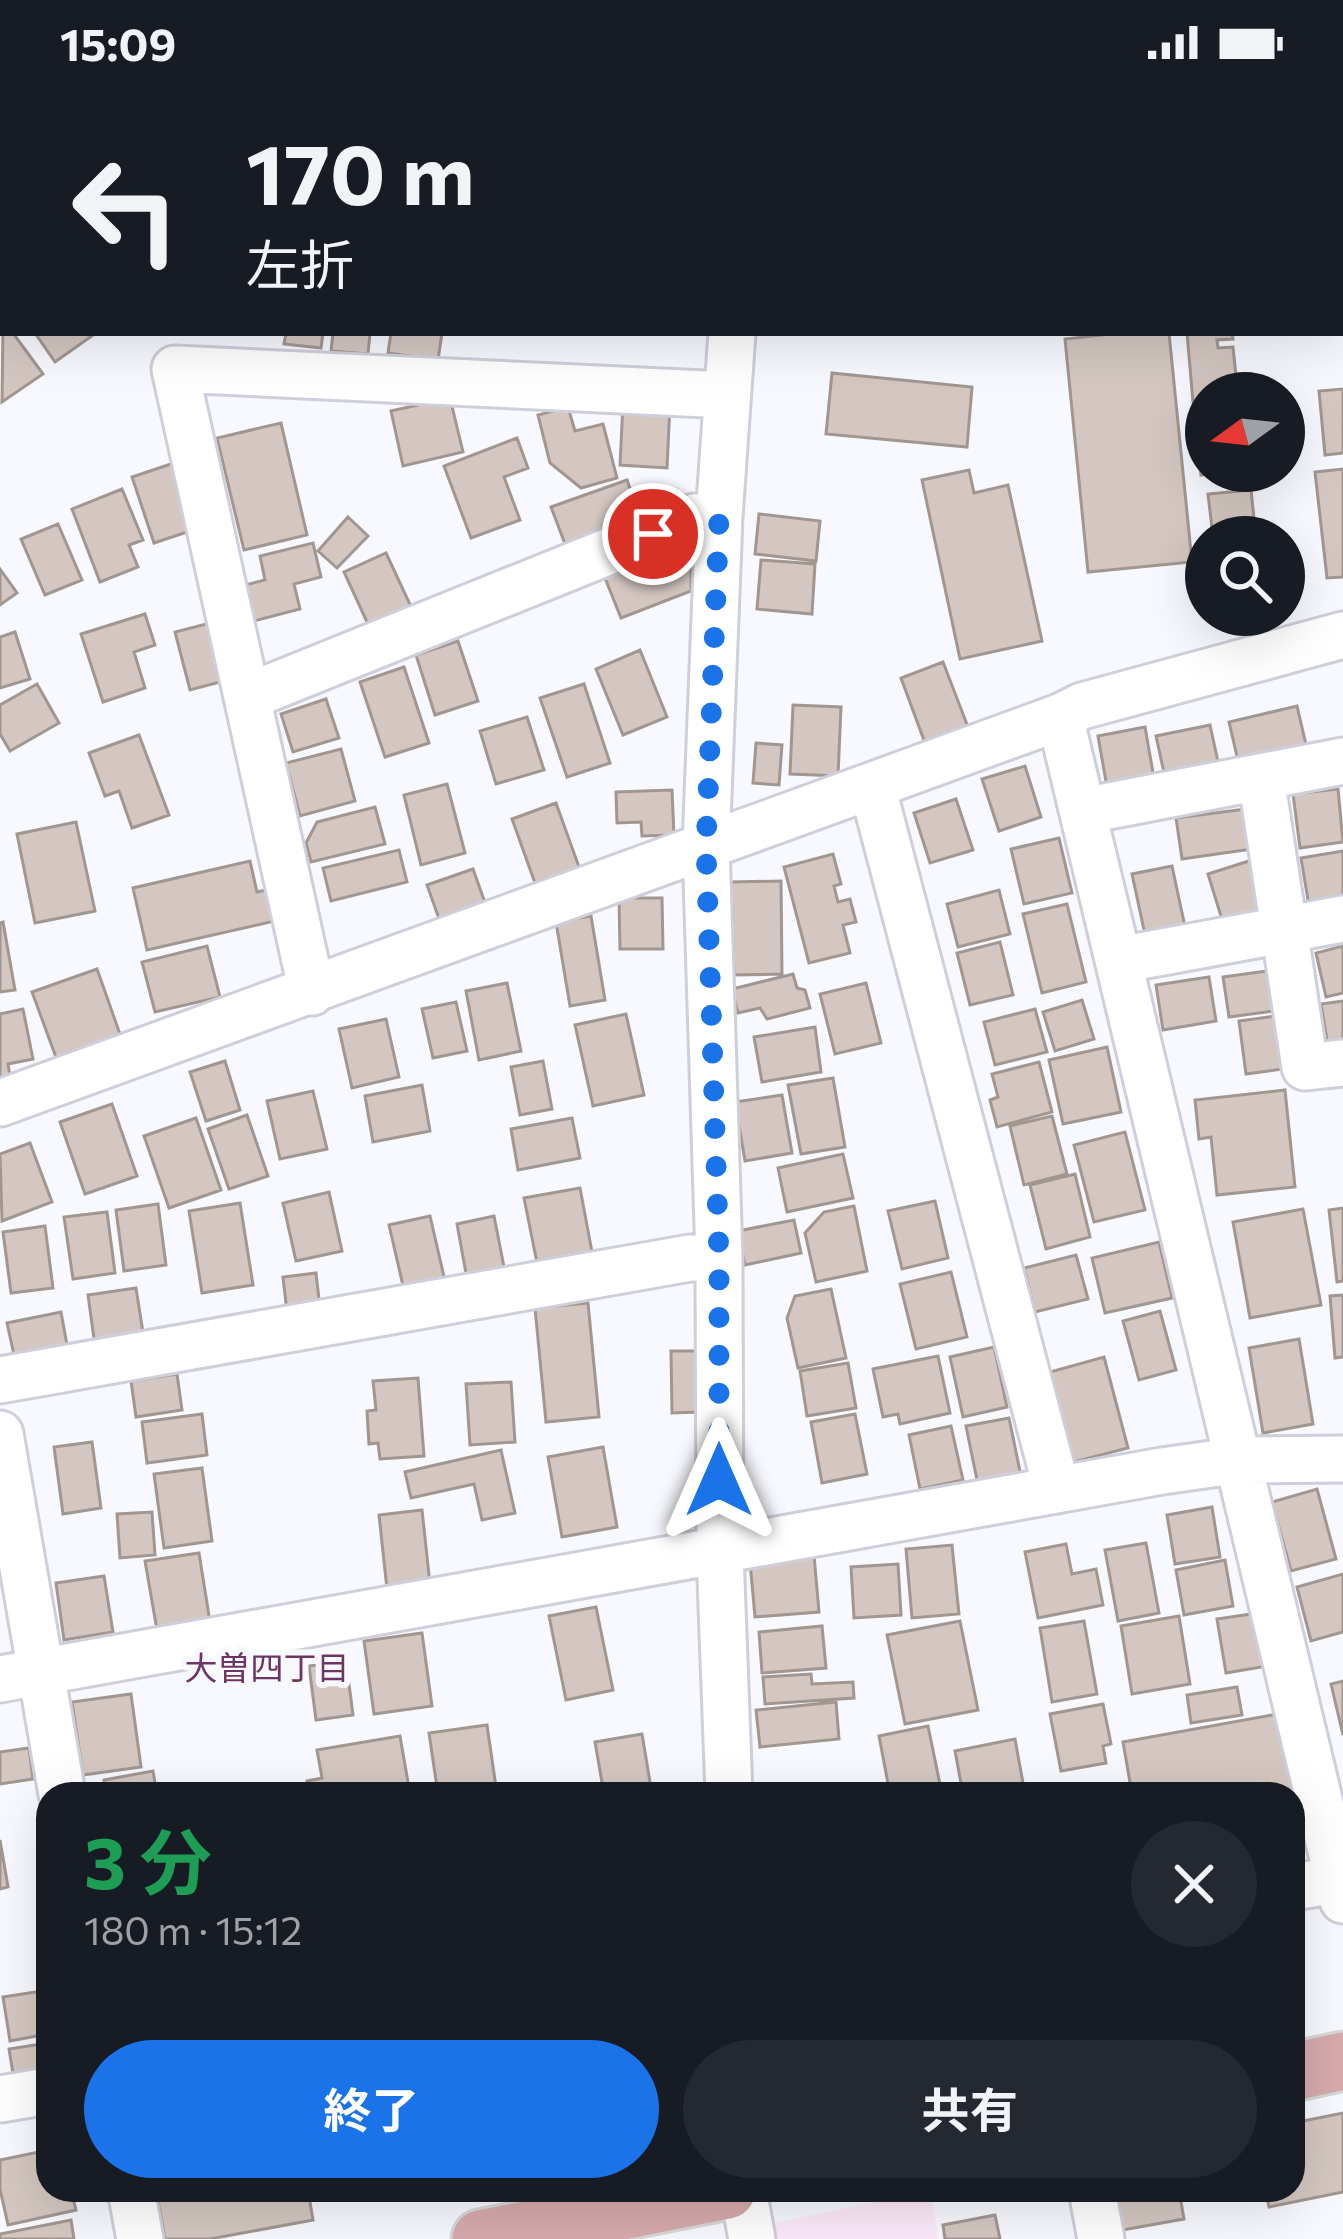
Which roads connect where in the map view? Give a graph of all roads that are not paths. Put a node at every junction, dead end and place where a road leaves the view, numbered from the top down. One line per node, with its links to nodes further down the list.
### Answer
1 (732, 336): 3 (street)
2 (170, 351): 3 (street); 6 (street)
3 (727, 395): 4 (street)
4 (719, 518): 6 (street); 12 (street)
5 (1343, 635): 7 (street)
6 (247, 698): 16 (street)
7 (1060, 717): 10 (street); 11 (street)
8 (1343, 761): 9 (street)
9 (1261, 777): 11 (street); 14 (street)
10 (872, 787): 12 (street); 24 (street)
11 (1083, 811): 15 (street)
12 (706, 846): 16 (street); 19 (street)
13 (1343, 920): 14 (street)
14 (1285, 930): 15 (street); 17 (street)
15 (1119, 960): 23 (street)
16 (312, 992): 18 (street)
17 (1343, 1063)
18 (0, 1103)
19 (719, 1258): 20 (street); 25 (street)
20 (0, 1380)
21 (0, 1434): 26 (street)
22 (1343, 1459): 23 (street)
23 (1240, 1460): 24 (street); 27 (street)
24 (1057, 1490): 25 (street)
25 (720, 1553): 26 (street); 29 (street)
26 (20, 1676): 28 (street)
27 (1329, 1765): 30 (street)
28 (58, 1782)
29 (729, 1782)
30 (1324, 1889)
31 (1343, 2061): 32 (main road)
32 (1305, 2069)
33 (36, 2093): 34 (street)
34 (0, 2099)
35 (133, 2202): 39 (street)
36 (667, 2202): 40 (main road)
37 (745, 2202): 41 (street)
38 (1094, 2202): 42 (street)
39 (140, 2239)
40 (481, 2239)
41 (752, 2239)
42 (1102, 2239)

